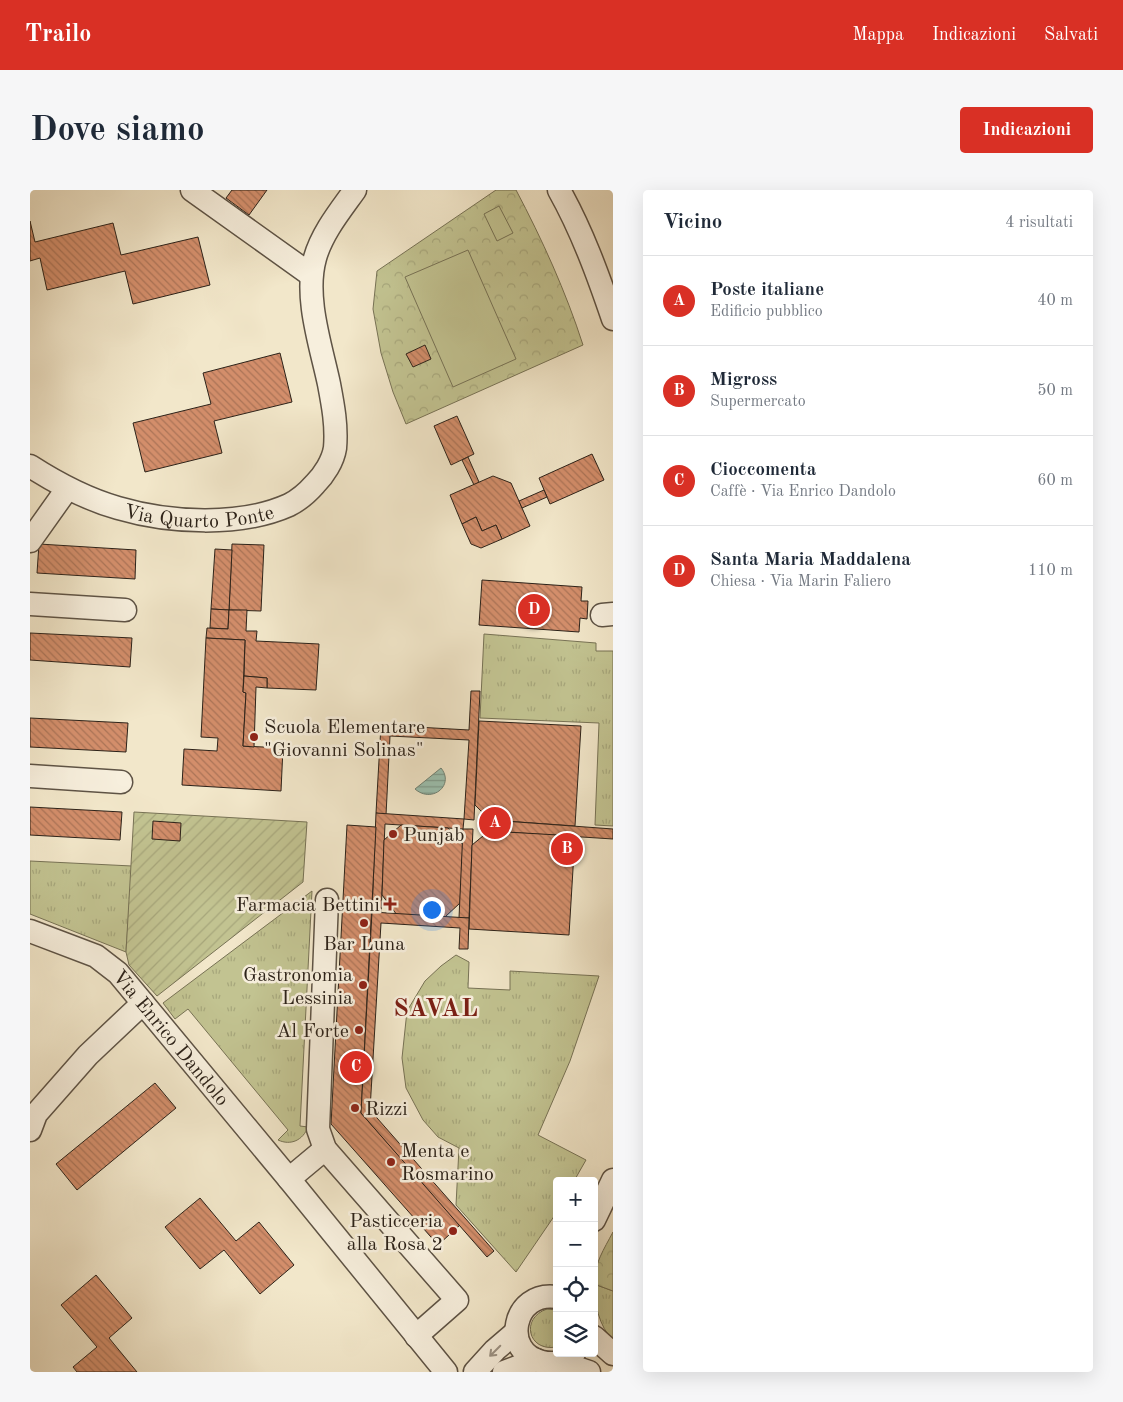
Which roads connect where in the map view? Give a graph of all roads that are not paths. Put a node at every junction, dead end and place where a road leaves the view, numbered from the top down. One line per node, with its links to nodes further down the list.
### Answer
1 (355, 190): 4 (street)
2 (559, 190): 5 (street)
3 (200, 192): 4 (street)
4 (311, 275): 7 (street, Via Quarto Ponte)
5 (613, 319)
6 (30, 466): 7 (street, Via Quarto Ponte)
7 (67, 489): 8 (street)
8 (30, 541)
9 (30, 604): 10 (street)
10 (125, 610)
11 (30, 776): 12 (street)
12 (120, 782)
13 (327, 900): 17 (street)
14 (30, 931): 15 (street, Via Enrico Dandolo)
15 (143, 1003): 16 (street); 18 (street, Via Enrico Dandolo)
16 (30, 1130)
17 (325, 1149): 18 (street); 23 (street)
18 (289, 1178): 23 (street, Via Enrico Dandolo)
19 (613, 1180): 20 (street)
20 (598, 1212)
21 (553, 1291): 22 (street)
22 (516, 1332): 27 (street); 29 (street, one-way to 29)
23 (416, 1336): 28 (street, Via Enrico Dandolo)
24 (598, 1341): 25 (street)
25 (613, 1354)
26 (566, 1358): 27 (street); 31 (street)
27 (536, 1360): 30 (street)
28 (446, 1372)
29 (475, 1372)
30 (504, 1372)
31 (589, 1372)

